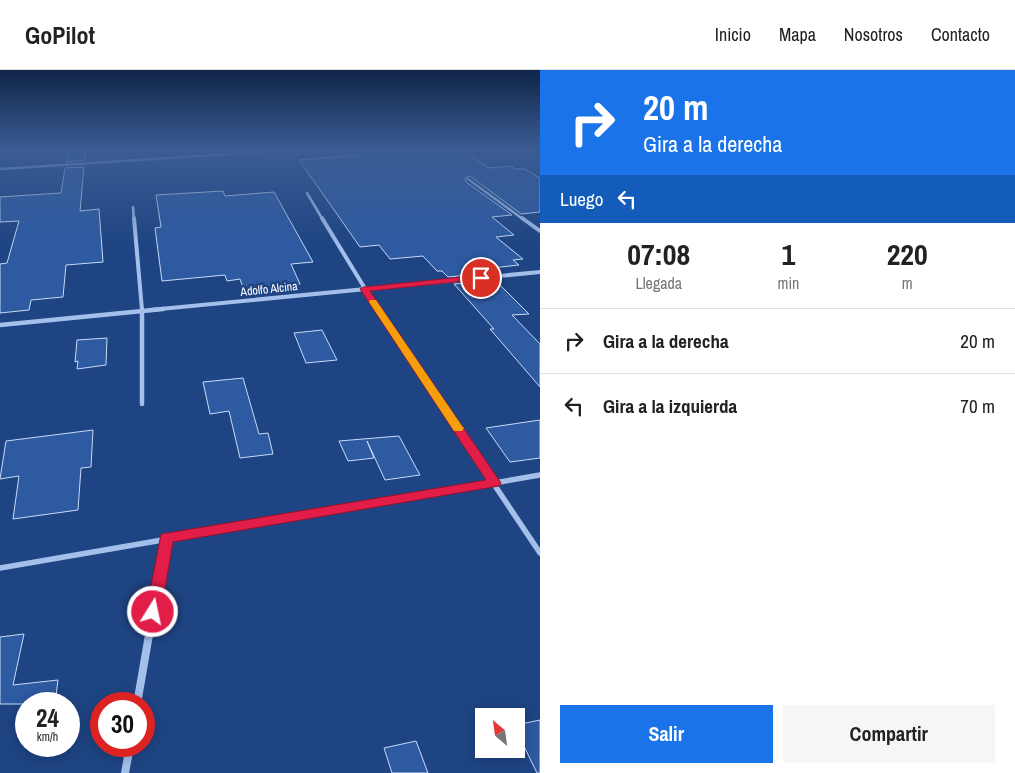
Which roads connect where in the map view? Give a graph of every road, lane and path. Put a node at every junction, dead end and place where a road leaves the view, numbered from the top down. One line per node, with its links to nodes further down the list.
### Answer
1 (472, 182): 4 (street)
2 (307, 193): 6 (street)
3 (133, 207): 7 (street)
4 (540, 231)
5 (540, 272): 6 (street, Adolfo Alcina)
6 (364, 289): 7 (street, Adolfo Alcina); 11 (street)
7 (142, 311): 8 (street, Adolfo Alcina); 9 (street)
8 (0, 325)
9 (142, 404)
10 (540, 475): 11 (street)
11 (494, 483): 12 (street); 13 (street)
12 (166, 538): 14 (street); 15 (street)
13 (540, 553)
14 (0, 568)
15 (139, 692)
16 (128, 757): 17 (street)
17 (125, 773)

